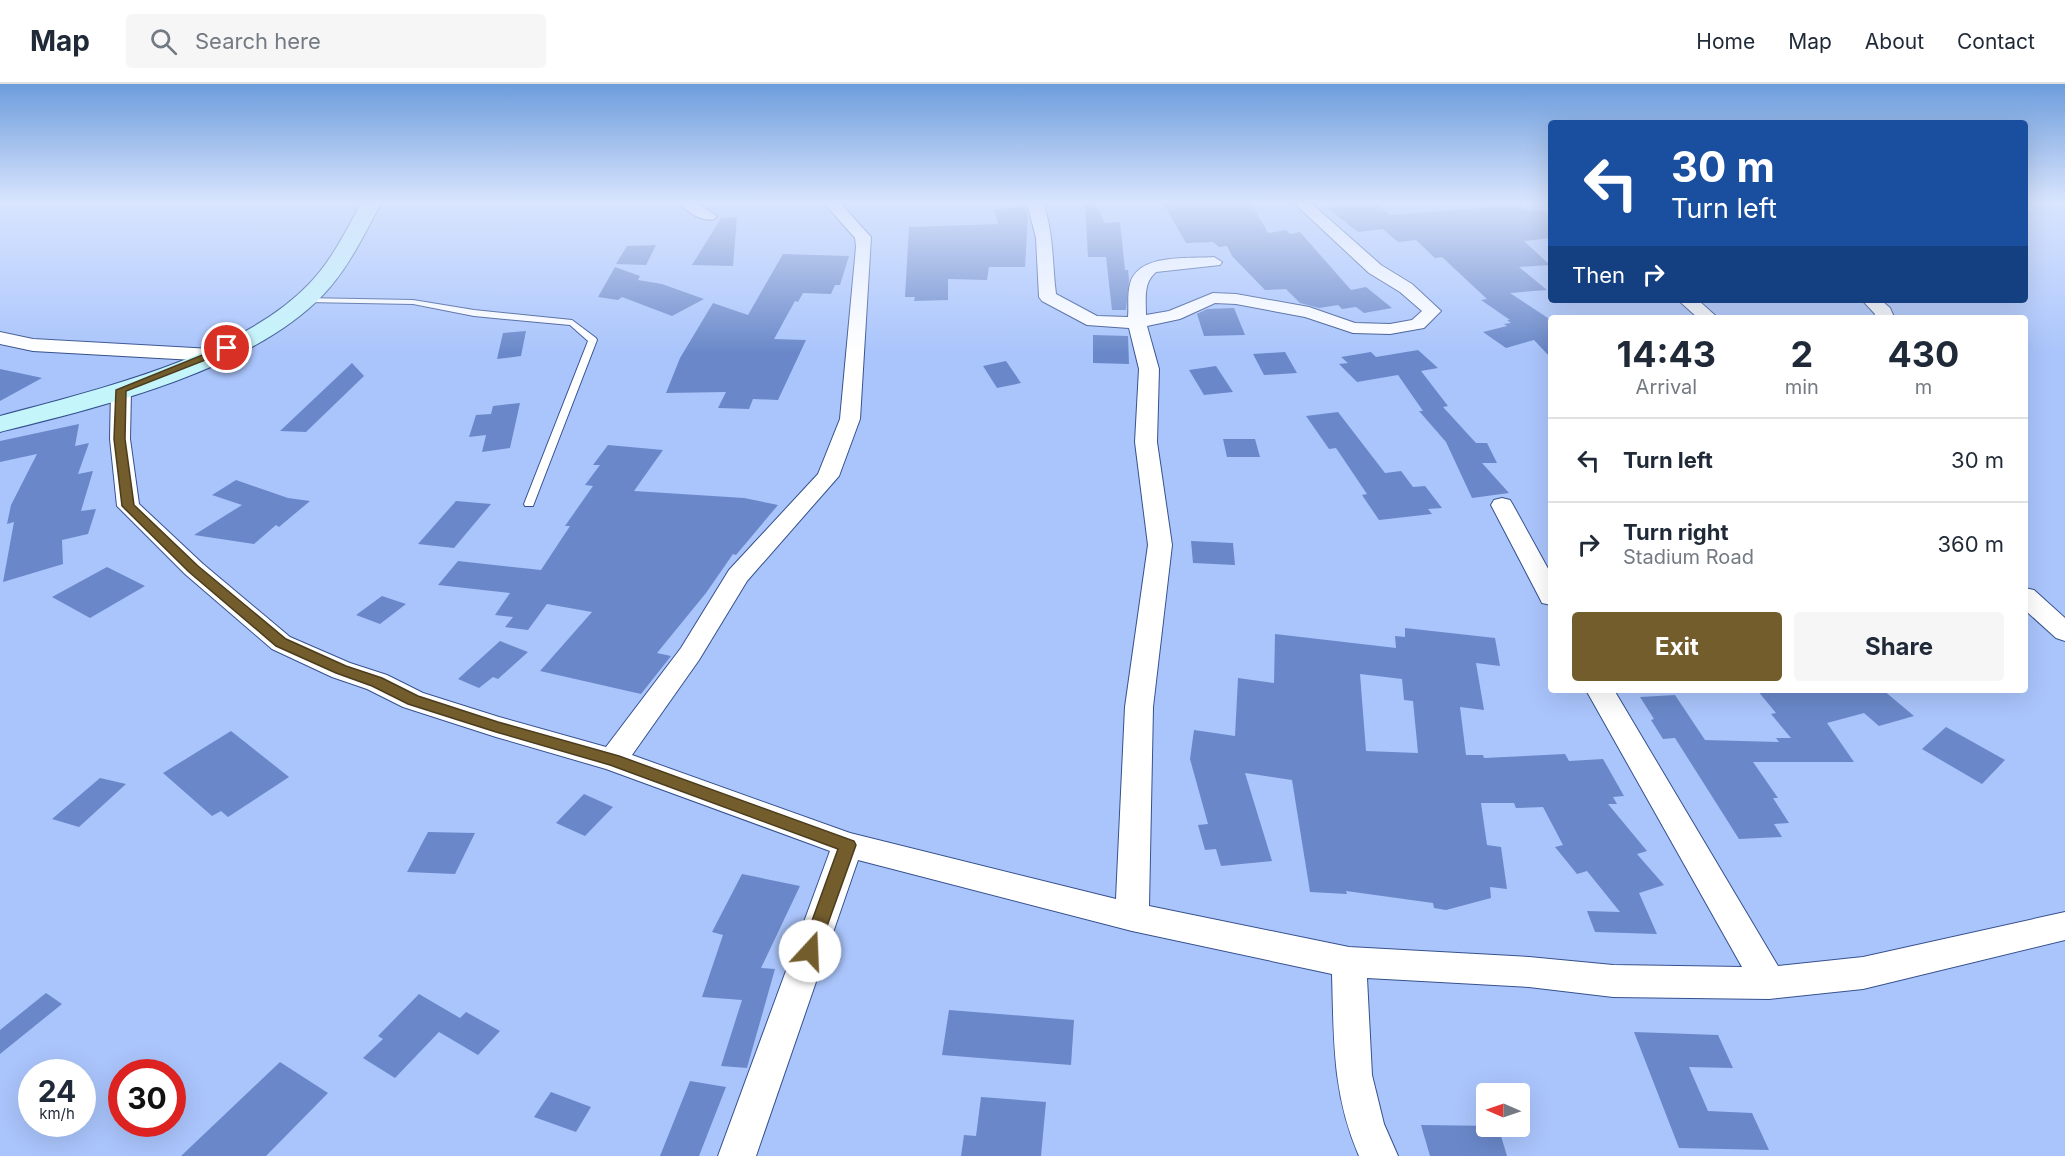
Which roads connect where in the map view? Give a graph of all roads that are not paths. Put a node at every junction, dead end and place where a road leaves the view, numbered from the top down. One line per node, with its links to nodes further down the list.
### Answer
1 (344, 253): 6 (main road)
2 (864, 253): 22 (street)
3 (1046, 253): 11 (street)
4 (1358, 253): 11 (street)
5 (1214, 262): 11 (street)
6 (306, 300): 13 (main road); 16 (lane)
7 (1691, 303): 9 (street)
8 (1874, 303): 10 (street)
9 (1705, 315)
10 (1885, 315)
11 (1137, 322): 24 (street)
12 (0, 338): 13 (street)
13 (212, 355): 14 (main road)
14 (121, 390): 15 (main road); 22 (street)
15 (0, 424)
16 (529, 504)
17 (1502, 505): 18 (street)
18 (1548, 591)
19 (2028, 599): 20 (street)
20 (2065, 632)
21 (1602, 693): 27 (street)
22 (613, 760): 23 (street)
23 (848, 845): 24 (street); 28 (street)
24 (1132, 917): 26 (street)
25 (2065, 926): 27 (street)
26 (1348, 962): 27 (street); 29 (street)
27 (1769, 983)
28 (737, 1156)
29 (1379, 1156)

